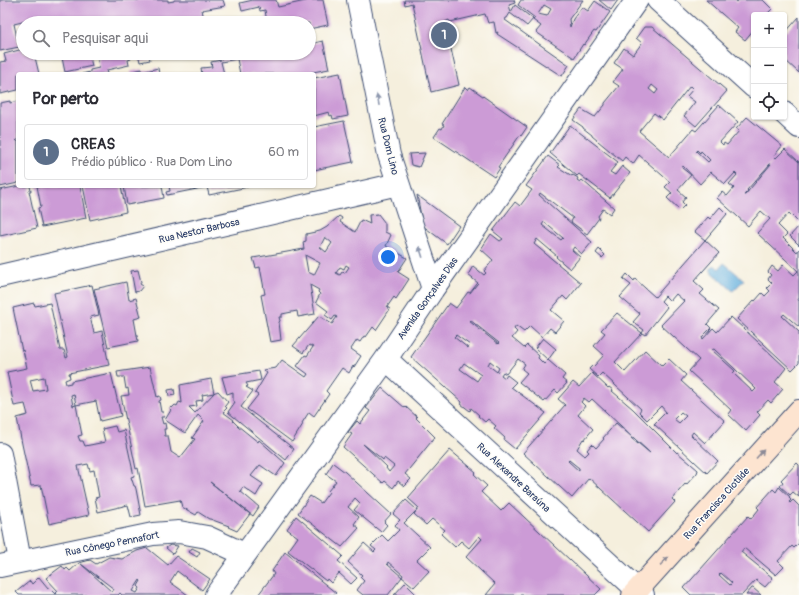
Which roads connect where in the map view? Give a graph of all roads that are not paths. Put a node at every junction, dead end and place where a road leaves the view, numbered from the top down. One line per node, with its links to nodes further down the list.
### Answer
1 (358, 0): 7 (street, Rua Dom Lino, one-way to 1)
2 (637, 0): 9 (street, Avenida Gonçalves Dias)
3 (658, 0): 4 (street)
4 (752, 84)
5 (787, 117): 6 (street)
6 (799, 127)
7 (398, 184): 8 (street, Rua Nestor Barbosa); 9 (street, Rua Dom Lino, one-way to 7)
8 (0, 276)
9 (433, 289): 10 (street, Avenida Gonçalves Dias)
10 (386, 359): 13 (street, Avenida Gonçalves Dias); 15 (street, Rua Alexandre Baraúna)
11 (799, 411): 15 (street, Rua Francisca Clotilde, one-way to 11)
12 (0, 454): 14 (street)
13 (244, 554): 14 (street, Rua Cônego Pennafort); 16 (street, Avenida Gonçalves Dias)
14 (10, 564)
15 (638, 593)
16 (216, 595)

